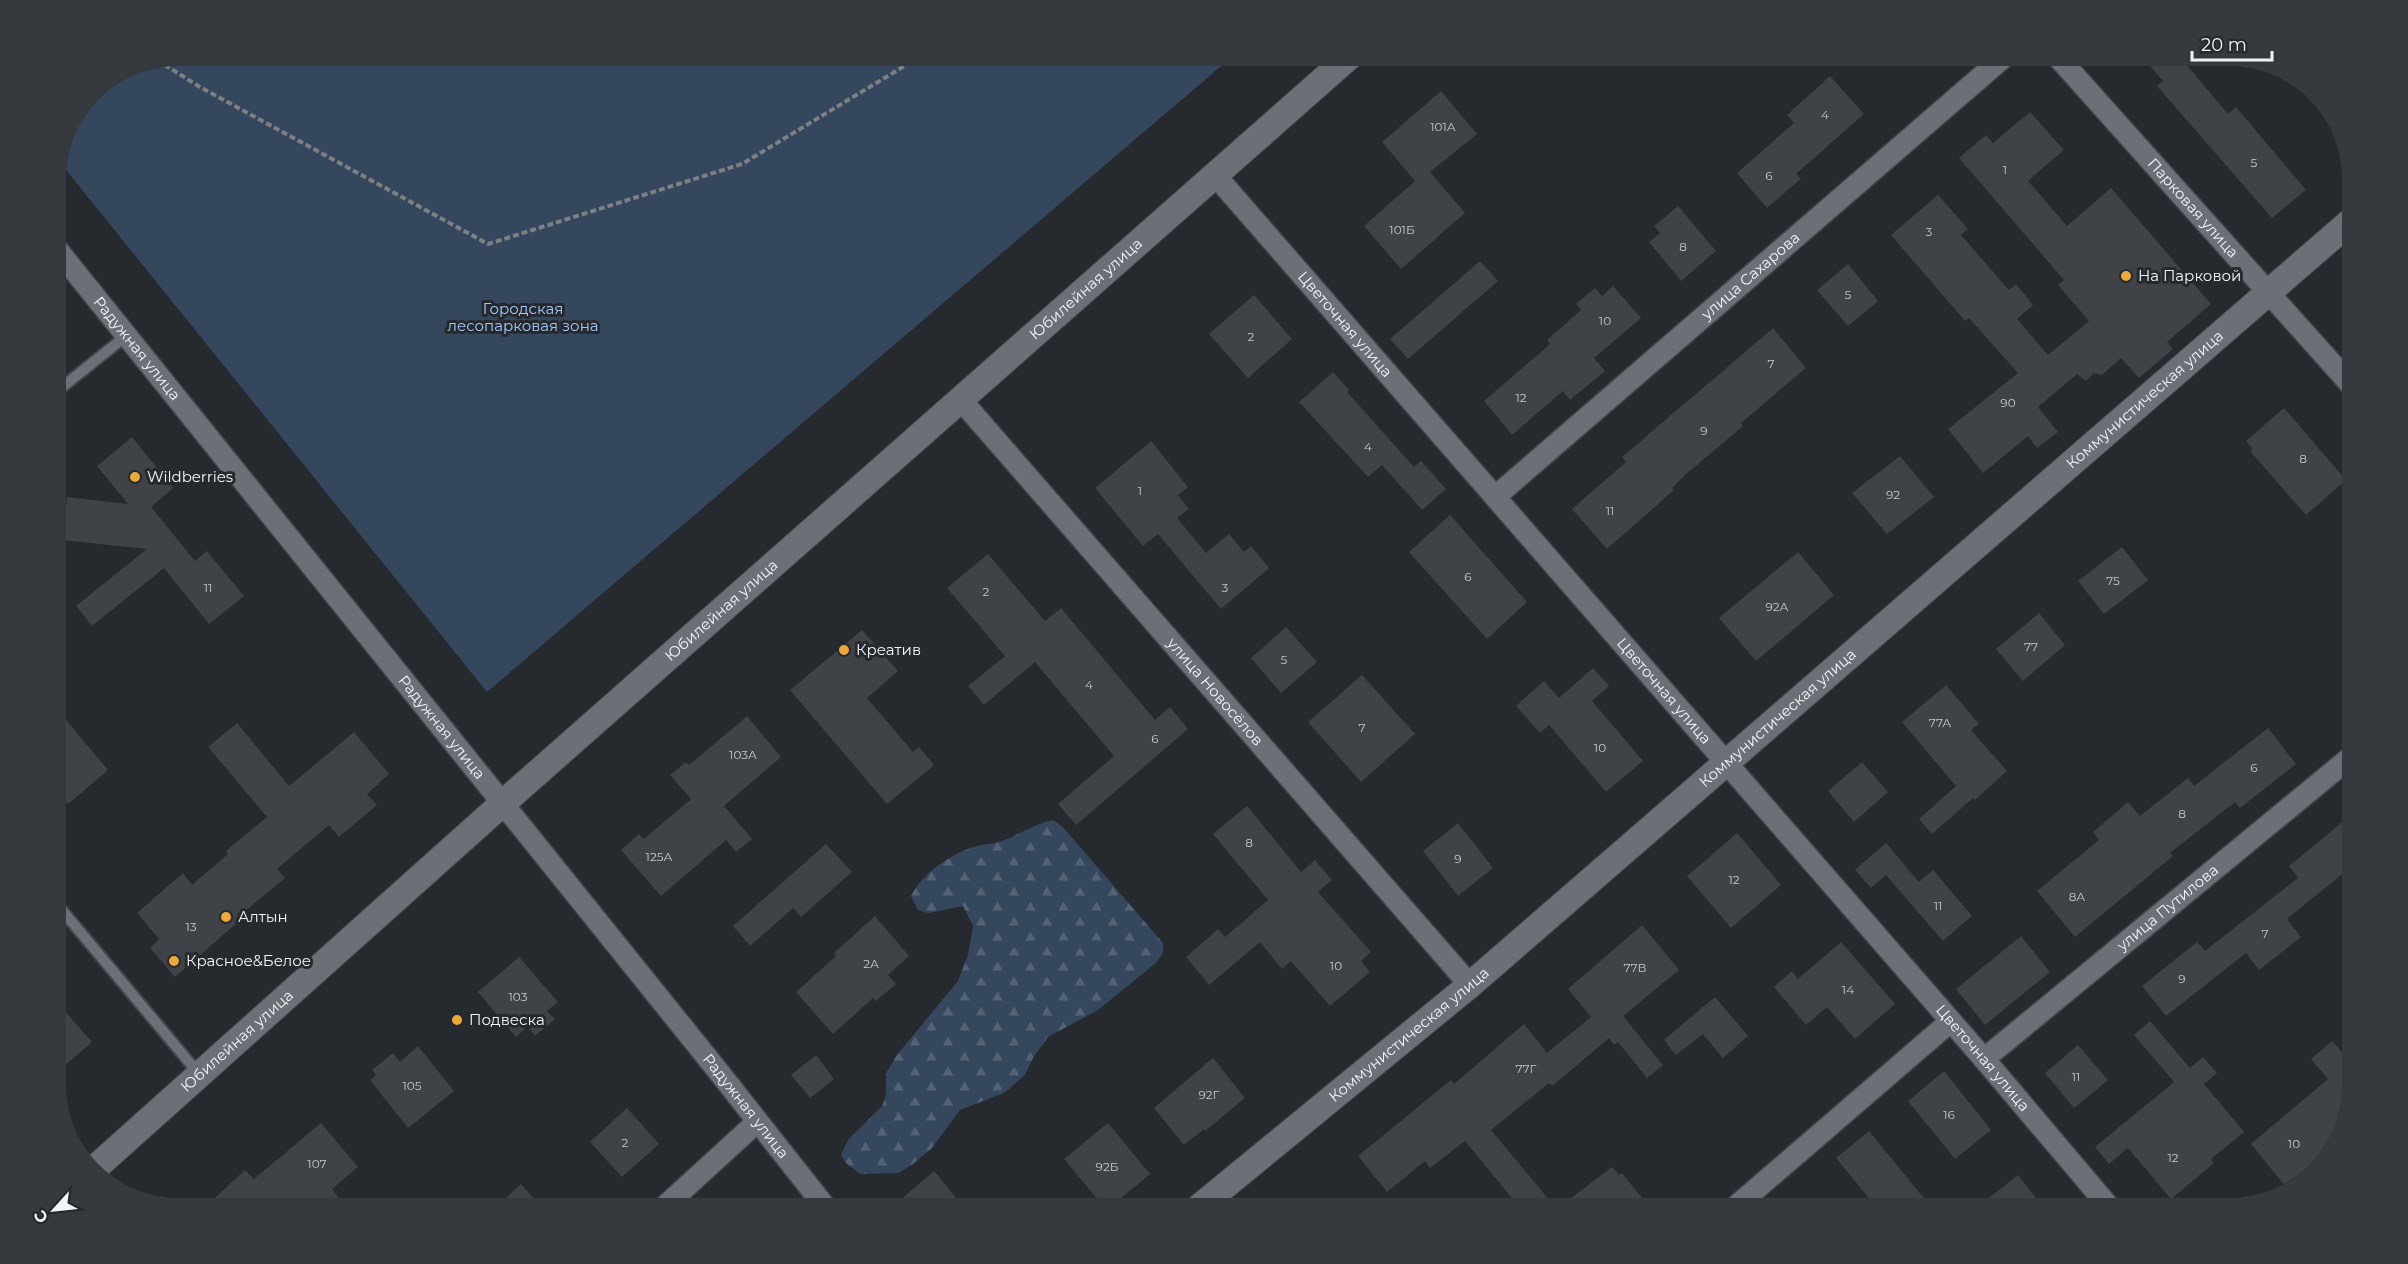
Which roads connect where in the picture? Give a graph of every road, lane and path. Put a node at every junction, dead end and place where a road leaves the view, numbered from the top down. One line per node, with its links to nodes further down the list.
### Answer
1 (904, 66): 5 (path)
2 (1339, 66): 6 (street, Юбилейная улица)
3 (1993, 66): 14 (street, улица Сахарова)
4 (2066, 66): 9 (street, Парковая улица)
5 (168, 67)
6 (1215, 175): 13 (street, Юбилейная улица); 14 (street, Цветочная улица)
7 (2342, 229): 9 (street, Коммунистическая улица)
8 (66, 261): 10 (street, Радужная улица)
9 (2270, 292): 11 (street, Парковая улица); 15 (street, Коммунистическая улица)
10 (126, 336): 12 (lane); 17 (street, Радужная улица)
11 (2342, 375)
12 (66, 384)
13 (961, 400): 17 (street, Юбилейная улица); 19 (street, улица Новосёлов)
14 (1495, 497): 15 (street, Цветочная улица)
15 (1725, 763): 19 (street, Коммунистическая улица); 20 (street, Цветочная улица)
16 (2342, 764): 21 (street, улица Путилова)
17 (502, 804): 22 (street, Юбилейная улица); 23 (street, Радужная улица)
18 (66, 915): 22 (lane)
19 (1470, 985): 27 (street, Коммунистическая улица)
20 (1951, 1021): 21 (street, Цветочная улица); 28 (street)
21 (1984, 1059): 29 (street, Цветочная улица)
22 (200, 1074): 24 (street, Юбилейная улица)
23 (757, 1122): 25 (street); 26 (street, Радужная улица)
24 (99, 1164)
25 (675, 1198)
26 (817, 1198)
27 (1211, 1198)
28 (1747, 1198)
29 (2101, 1198)

